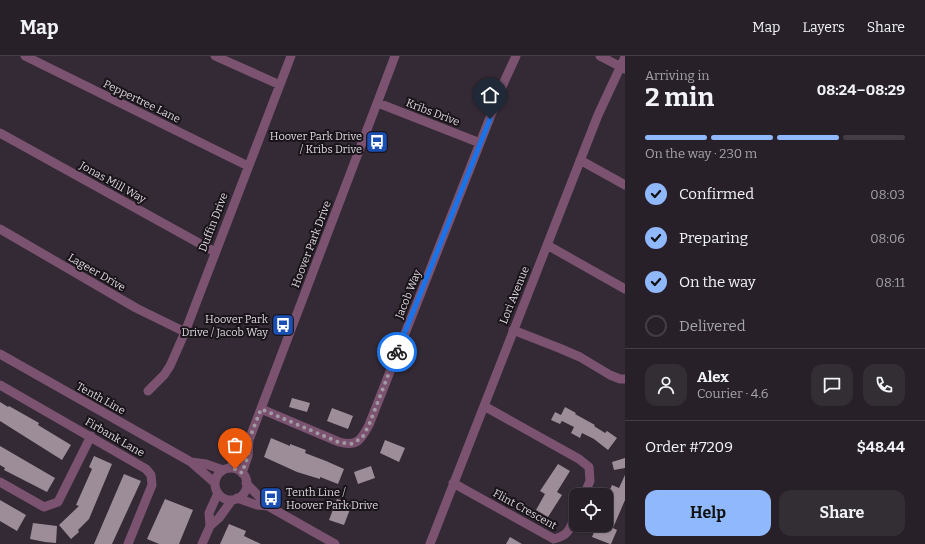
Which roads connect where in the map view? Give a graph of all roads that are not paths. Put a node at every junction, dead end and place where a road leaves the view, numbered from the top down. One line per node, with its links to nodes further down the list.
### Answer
1 (25, 56): 14 (street, Peppertree Lane)
2 (215, 56): 9 (street)
3 (291, 56): 9 (street, Duffin Drive)
4 (395, 56): 10 (street, Hoover Park Drive)
5 (516, 56): 12 (street, Jacob Way)
6 (600, 56): 8 (street)
7 (625, 57): 8 (street, Lori Avenue)
8 (623, 68): 13 (street, Lori Avenue)
9 (280, 85): 14 (street, Duffin Drive)
10 (378, 103): 12 (street, Kribs Drive); 27 (street, Hoover Park Drive)
11 (0, 133): 18 (street, Jonas Mill Way)
12 (480, 143): 27 (street, Jacob Way)
13 (580, 160): 15 (street); 17 (street, Lori Avenue)
14 (248, 166): 18 (street, Duffin Drive)
15 (625, 185)
16 (0, 229): 21 (street, Lageer Drive)
17 (547, 245): 19 (street); 20 (street, Lori Avenue)
18 (215, 252): 21 (street, Duffin Drive)
19 (625, 289)
20 (513, 330): 23 (street); 26 (street, Lori Avenue)
21 (185, 332): 25 (street, Duffin Drive)
22 (0, 354): 30 (street, Tenth Line)
23 (625, 379)
24 (0, 385): 28 (street, Firbank Lane)
25 (148, 391)
26 (484, 406): 36 (street, Lori Avenue); 37 (street)
27 (261, 409): 29 (street, Hoover Park Drive)
28 (91, 436): 33 (street); 43 (street, Firbank Lane)
29 (249, 440): 31 (street, Hoover Park Drive); 32 (street, Hoover Park Drive)
30 (191, 462): 31 (street, Tenth Line); 34 (street, Tenth Line)
31 (227, 469): 32 (street); 34 (street)
32 (242, 473): 35 (street)
33 (0, 482)
34 (215, 483): 38 (street)
35 (246, 483): 39 (street); 40 (street)
36 (453, 483): 42 (street, Flint Crescent); 46 (street, Lori Avenue)
37 (587, 488)
38 (218, 493): 39 (street); 41 (street)
39 (235, 499): 40 (street); 41 (street)
40 (268, 506): 45 (street)
41 (210, 526): 44 (street)
42 (569, 530)
43 (128, 544)
44 (202, 544)
45 (335, 544)
46 (430, 544)

